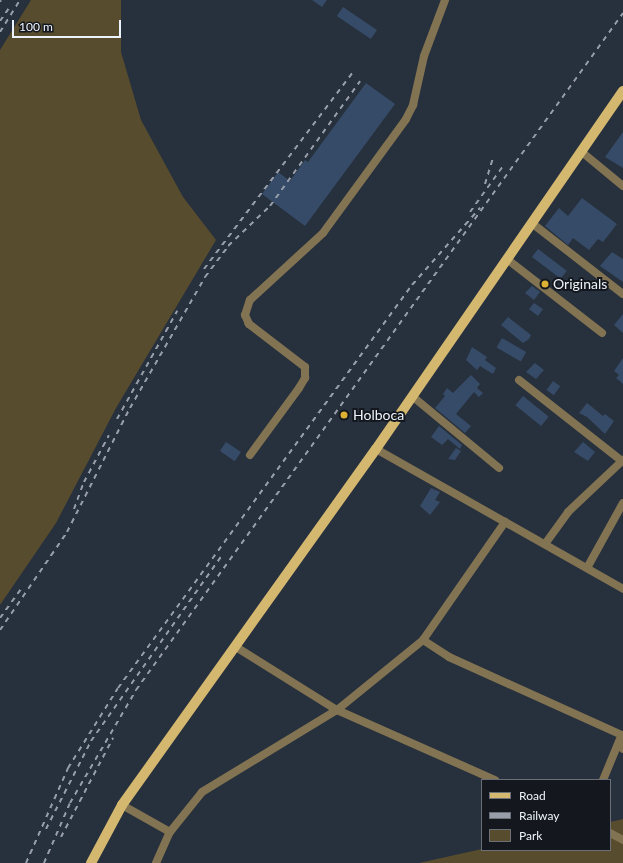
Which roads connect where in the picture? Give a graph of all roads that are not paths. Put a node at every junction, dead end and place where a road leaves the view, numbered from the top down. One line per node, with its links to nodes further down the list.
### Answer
1 (445, 0): 12 (street)
2 (623, 92): 3 (main road)
3 (583, 153): 4 (street); 5 (main road)
4 (623, 186)
5 (533, 224): 6 (main road); 7 (street)
6 (508, 260): 8 (street); 10 (main road)
7 (623, 294)
8 (602, 333)
9 (519, 380): 13 (street)
10 (412, 396): 11 (main road); 14 (street)
11 (376, 449): 16 (street); 21 (main road)
12 (250, 455)
13 (622, 460): 17 (street)
14 (499, 468)
15 (623, 502): 18 (street)
16 (505, 522): 17 (street); 20 (street)
17 (546, 544): 18 (street)
18 (586, 568): 19 (street)
19 (623, 589)
20 (423, 640): 22 (street); 23 (street)
21 (236, 647): 22 (street); 27 (main road)
22 (337, 710): 25 (street); 28 (street)
23 (623, 734): 24 (street); 26 (street)
24 (623, 749)
25 (493, 779)
26 (603, 779)
27 (122, 805): 28 (street); 31 (main road)
28 (170, 832): 32 (street)
29 (611, 834): 30 (street)
30 (623, 840)
31 (91, 863)
32 (156, 863)

